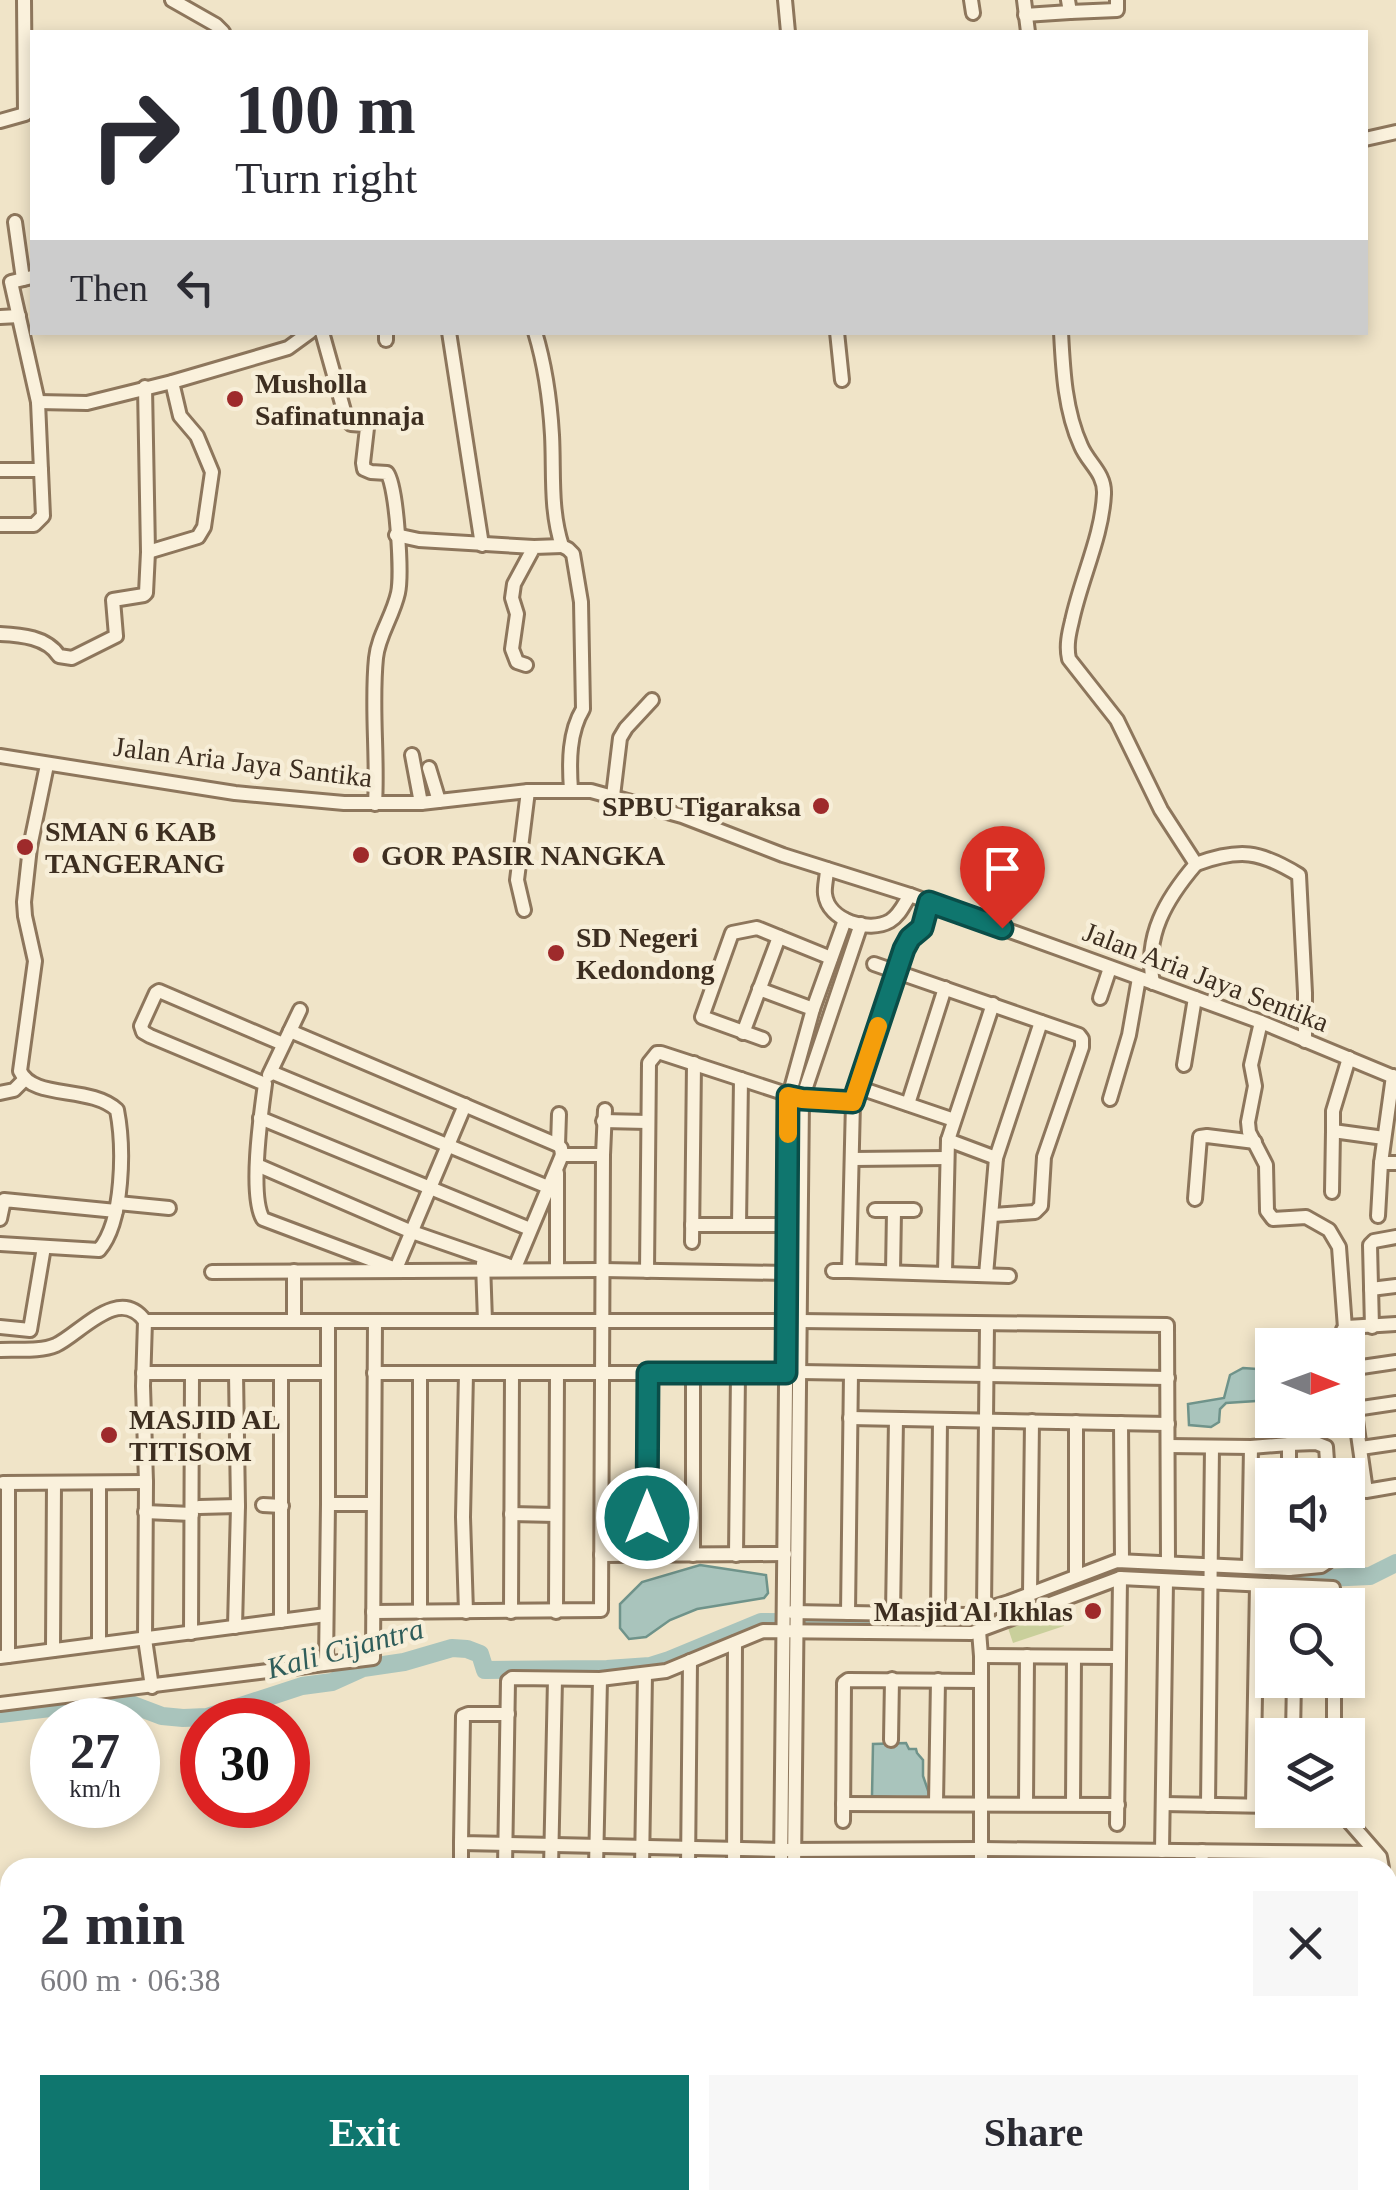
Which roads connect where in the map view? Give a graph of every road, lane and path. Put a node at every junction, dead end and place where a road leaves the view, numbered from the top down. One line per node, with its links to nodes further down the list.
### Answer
1 (24, 0): 11 (street)
2 (172, 0): 8 (street)
3 (785, 0): 9 (street)
4 (1024, 0): 7 (street)
5 (1117, 0): 6 (street)
6 (1069, 6): 7 (street)
7 (1026, 15): 10 (street)
8 (221, 30)
9 (788, 30)
10 (1028, 30)
11 (28, 37): 12 (street)
12 (28, 75): 13 (street)
13 (29, 114): 14 (street)
14 (0, 121)
15 (1396, 132): 16 (street)
16 (1368, 137)
17 (15, 222): 18 (street)
18 (28, 278): 20 (street)
19 (0, 316): 20 (street)
20 (19, 316): 30 (street)
21 (307, 335): 28 (street)
22 (323, 335): 34 (street)
23 (449, 335): 35 (street)
24 (536, 335): 36 (street)
25 (837, 335): 27 (street)
26 (1061, 335): 52 (street)
27 (842, 380)
28 (172, 382): 29 (street); 38 (street)
29 (146, 388): 30 (street); 38 (street)
30 (38, 402): 32 (street)
31 (0, 470): 32 (street)
32 (41, 470): 33 (street)
33 (0, 525)
34 (396, 535): 35 (street); 51 (street)
35 (482, 546): 37 (street)
36 (562, 546): 37 (street); 46 (street)
37 (534, 547): 40 (street)
38 (148, 552): 39 (street)
39 (0, 634)
40 (526, 665)
41 (652, 700): 48 (street)
42 (412, 755): 50 (street)
43 (0, 756): 44 (street, Jalan Aria Jaya Santika)
44 (48, 765): 51 (street, Jalan Aria Jaya Santika); 83 (street)
45 (430, 768): 49 (street)
46 (571, 790): 47 (street, Jalan Aria Jaya Santika); 48 (street, Jalan Aria Jaya Santika)
47 (528, 791): 49 (street, Jalan Aria Jaya Santika); 56 (street)
48 (613, 796): 53 (street, Jalan Aria Jaya Santika)
49 (439, 801): 50 (street, Jalan Aria Jaya Santika)
50 (421, 803): 51 (street, Jalan Aria Jaya Santika)
51 (375, 804)
52 (1196, 864): 64 (street); 77 (street)
53 (827, 869): 54 (street, Jalan Aria Jaya Sentika); 57 (street)
54 (910, 895): 55 (street, Jalan Aria Jaya Sentika); 58 (street)
55 (929, 902): 62 (street, Jalan Aria Jaya Sentika); 63 (street)
56 (524, 910)
57 (845, 920): 58 (street); 60 (street)
58 (861, 924): 87 (street)
59 (778, 937): 60 (street); 66 (street); 74 (street)
60 (832, 958): 71 (street)
61 (874, 964): 63 (street)
62 (1110, 968): 64 (street, Jalan Aria Jaya Sentika); 67 (street)
63 (897, 972): 65 (street); 85 (street)
64 (1146, 980): 68 (street, Jalan Aria Jaya Sentika); 88 (street)
65 (946, 988): 69 (street); 91 (street)
66 (759, 989): 71 (street); 74 (street)
67 (1100, 998)
68 (1195, 998): 73 (street, Jalan Aria Jaya Sentika); 80 (street)
69 (993, 1004): 72 (street); 94 (street)
70 (300, 1010): 75 (street)
71 (813, 1010): 87 (street)
72 (1041, 1022): 104 (street); 117 (street)
73 (1261, 1022): 77 (street, Jalan Aria Jaya Sentika); 99 (street)
74 (742, 1033): 76 (street)
75 (287, 1038): 82 (street); 82 (street); 90 (street)
76 (763, 1039)
77 (1305, 1041): 78 (street, Jalan Aria Jaya Sentika)
78 (1349, 1058): 81 (street, Jalan Aria Jaya Sentika); 96 (street)
79 (694, 1064): 84 (street); 95 (street); 120 (street)
80 (1184, 1065)
81 (1394, 1077): 97 (street)
82 (268, 1078): 93 (street); 100 (street)
83 (24, 1080): 86 (street); 112 (street)
84 (740, 1080): 87 (street); 121 (street)
85 (857, 1088): 89 (street); 91 (street)
86 (0, 1093)
87 (795, 1097): 89 (street); 122 (street); 152 (street)
88 (1110, 1099)
89 (853, 1102): 105 (street)
90 (466, 1104): 100 (street); 101 (street)
91 (908, 1104): 94 (street)
92 (559, 1114): 101 (street)
93 (260, 1118): 107 (street); 109 (street)
94 (954, 1120): 98 (street)
95 (648, 1122): 102 (street); 135 (street)
96 (1332, 1131): 97 (street); 110 (street)
97 (1384, 1138): 106 (street)
98 (948, 1140): 103 (street); 104 (street)
99 (1255, 1142): 111 (street); 157 (street)
100 (448, 1146): 108 (street); 109 (street)
101 (559, 1155): 102 (street); 108 (street); 132 (street)
102 (603, 1155): 133 (street)
103 (947, 1158): 105 (street); 140 (street)
104 (996, 1158): 117 (street)
105 (853, 1159): 137 (street)
106 (1389, 1163): 118 (street)
107 (257, 1165): 124 (street); 131 (street)
108 (548, 1187): 123 (street)
109 (430, 1188): 123 (street); 124 (street)
110 (1332, 1192)
111 (1195, 1199)
112 (117, 1207): 113 (street); 119 (street); 128 (street)
113 (169, 1208)
114 (875, 1210): 116 (street)
115 (914, 1210): 116 (street)
116 (894, 1211): 139 (street)
117 (992, 1215): 142 (street)
118 (1378, 1216)
119 (0, 1219)
120 (692, 1225): 121 (street); 126 (street)
121 (738, 1225): 122 (street)
122 (788, 1225): 141 (street)
123 (530, 1229): 130 (street)
124 (412, 1232): 129 (street); 131 (street)
125 (1396, 1238): 145 (street)
126 (692, 1242)
127 (0, 1244): 128 (street)
128 (44, 1247): 155 (street)
129 (483, 1264): 130 (street); 131 (street); 150 (street)
130 (515, 1269): 132 (street)
131 (396, 1270): 134 (street)
132 (557, 1270): 133 (street)
133 (602, 1270): 135 (street); 151 (street)
134 (294, 1271): 138 (street); 147 (street)
135 (646, 1271): 141 (street)
136 (833, 1271): 137 (street)
137 (849, 1271): 139 (street)
138 (212, 1272)
139 (894, 1272): 140 (street)
140 (945, 1272): 142 (street)
141 (787, 1273): 152 (street)
142 (986, 1275): 143 (street)
143 (1009, 1276)
144 (1396, 1286): 145 (street)
145 (1372, 1290): 156 (street)
146 (145, 1321): 147 (street); 158 (street); 161 (street)
147 (294, 1321): 148 (street)
148 (328, 1321): 149 (street); 168 (street)
149 (374, 1321): 150 (street); 169 (street)
150 (485, 1321): 151 (street)
151 (602, 1321): 152 (street); 163 (street)
152 (794, 1321): 153 (street); 164 (street)
153 (987, 1324): 177 (street); 178 (street)
154 (1396, 1324): 156 (street)
155 (0, 1327)
156 (1372, 1327): 157 (street)
157 (1345, 1328)
158 (0, 1350)
159 (1396, 1362): 160 (street)
160 (1365, 1365)
161 (143, 1372): 165 (street); 199 (street)
162 (558, 1372): 163 (street); 172 (street); 211 (street)
163 (602, 1372): 173 (street); 214 (street)
164 (793, 1372): 175 (street); 176 (street); 213 (street); 240 (street)
165 (192, 1373): 166 (street); 208 (street)
166 (236, 1373): 167 (street); 205 (street)
167 (281, 1373): 168 (street); 207 (street)
168 (327, 1373): 203 (street)
169 (374, 1373): 170 (street); 204 (street)
170 (420, 1373): 171 (street); 231 (street)
171 (466, 1373): 172 (street); 232 (street)
172 (512, 1373): 210 (street)
173 (648, 1373): 174 (street); 215 (street)
174 (693, 1373): 175 (street); 216 (street)
175 (738, 1373): 212 (street)
176 (851, 1373): 177 (street); 181 (street)
177 (986, 1375): 178 (street); 184 (street)
178 (1168, 1378): 188 (street)
179 (1396, 1403): 180 (street)
180 (1365, 1408)
181 (850, 1418): 182 (street); 235 (street)
182 (896, 1419): 183 (street); 236 (street)
183 (940, 1420): 184 (street); 237 (street)
184 (986, 1420): 185 (street); 229 (street)
185 (1032, 1421): 186 (street); 228 (street)
186 (1076, 1422): 187 (street); 223 (street)
187 (1121, 1423): 188 (street); 217 (street)
188 (1168, 1424): 192 (street)
189 (1359, 1438): 195 (street)
190 (1289, 1444): 194 (street); 196 (street); 197 (street)
191 (1396, 1444): 195 (street)
192 (1168, 1446): 193 (street); 218 (street)
193 (1212, 1447): 194 (street); 222 (street)
194 (1251, 1447): 219 (street)
195 (1361, 1448): 202 (street)
196 (1289, 1458)
197 (1327, 1458)
198 (100, 1482): 199 (street); 201 (street); 246 (street)
199 (146, 1482): 209 (street)
200 (4, 1483): 201 (street); 248 (street)
201 (54, 1483): 247 (street)
202 (1396, 1486)
203 (328, 1504): 204 (street); 238 (street)
204 (373, 1504): 230 (street)
205 (238, 1506): 208 (street); 241 (street)
206 (262, 1506): 207 (street)
207 (282, 1506): 239 (street)
208 (195, 1510): 209 (street); 242 (street)
209 (145, 1512): 244 (street)
210 (511, 1514): 211 (street); 233 (street)
211 (556, 1515): 234 (street)
212 (736, 1554): 213 (street); 216 (street)
213 (785, 1554): 240 (street)
214 (601, 1555): 215 (street); 234 (street)
215 (647, 1555): 216 (street)
216 (693, 1555)
217 (1122, 1560): 218 (street); 223 (street)
218 (1168, 1563): 222 (street)
219 (1249, 1567): 221 (street); 222 (street)
220 (1296, 1568): 221 (street)
221 (1289, 1569)
222 (1210, 1574): 225 (street); 226 (street); 272 (street)
223 (1076, 1576): 228 (street)
224 (1120, 1578): 225 (street); 243 (street); 252 (street)
225 (1166, 1581): 270 (street)
226 (1257, 1586): 227 (street); 273 (street)
227 (1295, 1588)
228 (1030, 1594): 229 (street)
229 (984, 1610): 237 (street)
230 (373, 1612): 231 (street); 253 (street)
231 (420, 1612): 232 (street)
232 (466, 1612): 233 (street)
233 (511, 1612): 234 (street)
234 (556, 1612)
235 (848, 1613): 236 (street); 240 (street)
236 (893, 1614): 237 (street)
237 (938, 1614)
238 (326, 1615): 239 (street); 253 (street)
239 (281, 1621): 241 (street)
240 (790, 1621): 243 (street); 245 (street); 285 (street)
241 (235, 1627): 242 (street)
242 (191, 1632): 244 (street)
243 (978, 1632): 249 (street)
244 (145, 1638): 246 (street); 261 (street)
245 (735, 1642): 254 (street); 284 (street)
246 (99, 1644): 247 (street)
247 (53, 1650): 248 (street)
248 (4, 1656)
249 (982, 1656): 250 (street); 260 (street)
250 (1027, 1656): 251 (street); 268 (street)
251 (1074, 1657): 252 (street); 269 (street)
252 (1119, 1658): 271 (street)
253 (326, 1662): 261 (street)
254 (690, 1662): 255 (street); 282 (street)
255 (645, 1674): 257 (street); 281 (street)
256 (555, 1679): 257 (street); 263 (street); 279 (street)
257 (600, 1679): 280 (street)
258 (892, 1679): 259 (street); 264 (street); 267 (street)
259 (938, 1680): 260 (street); 265 (street)
260 (981, 1681): 266 (street)
261 (152, 1687): 262 (street)
262 (0, 1704)
263 (508, 1714): 277 (street); 278 (street)
264 (891, 1740)
265 (936, 1802): 266 (street); 267 (street)
266 (981, 1803): 268 (street); 283 (street)
267 (843, 1804): 274 (street)
268 (1026, 1804): 269 (street)
269 (1073, 1804): 271 (street)
270 (1163, 1804): 272 (street); 286 (street)
271 (1118, 1805): 275 (street)
272 (1208, 1805): 273 (street)
273 (1253, 1806)
274 (843, 1822)
275 (1117, 1824)
276 (1354, 1828): 289 (street)
277 (461, 1843): 278 (street); 290 (street)
278 (505, 1845): 279 (street); 291 (street)
279 (550, 1846): 280 (street); 292 (street)
280 (596, 1847): 281 (street); 293 (street)
281 (642, 1848): 282 (street); 294 (street)
282 (688, 1848): 284 (street); 295 (street)
283 (981, 1849): 285 (street); 286 (street); 299 (street)
284 (734, 1850): 285 (street); 296 (street)
285 (788, 1850): 297 (street); 298 (street)
286 (1162, 1851): 287 (street)
287 (1202, 1851): 288 (street); 300 (street)
288 (1297, 1852): 301 (street); 302 (street)
289 (1376, 1854): 303 (street); 304 (street)
290 (461, 1858)
291 (504, 1858)
292 (550, 1858)
293 (596, 1858)
294 (642, 1858)
295 (688, 1858)
296 (734, 1858)
297 (785, 1858)
298 (791, 1858)
299 (981, 1858)
300 (1202, 1858)
301 (1297, 1858)
302 (1332, 1858)
303 (1355, 1858)
304 (1379, 1858)

